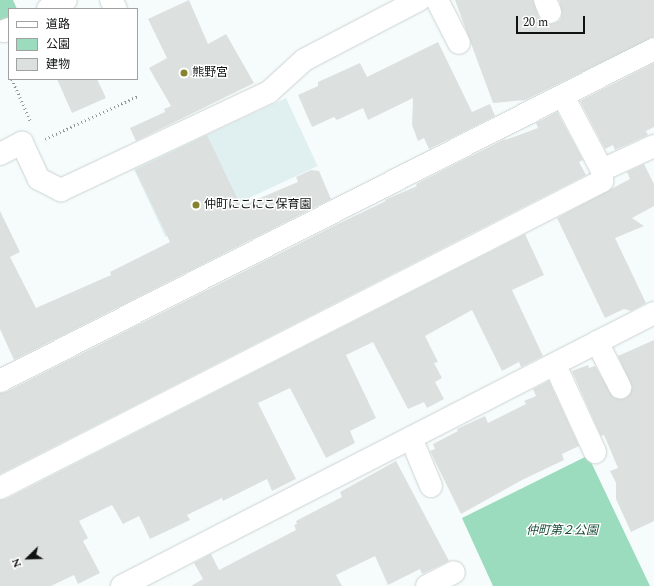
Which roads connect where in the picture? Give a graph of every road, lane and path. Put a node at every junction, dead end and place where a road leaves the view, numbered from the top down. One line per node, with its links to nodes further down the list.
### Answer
1 (66, 0): 4 (street)
2 (419, 0): 10 (street)
3 (437, 0): 5 (street)
4 (50, 8)
5 (459, 43)
6 (654, 49): 9 (street)
7 (12, 80): 10 (path)
8 (138, 96): 10 (path)
9 (563, 96): 13 (street); 17 (street)
10 (24, 146): 12 (street)
11 (654, 146): 13 (street)
12 (0, 154)
13 (602, 170): 22 (street)
14 (654, 313): 15 (street)
15 (598, 342): 16 (street); 18 (street)
16 (555, 365): 19 (street); 20 (street)
17 (0, 381)
18 (620, 387)
19 (411, 438): 21 (street); 24 (street)
20 (595, 452)
21 (431, 486)
22 (0, 488)
23 (454, 572): 25 (street)
24 (122, 586)
25 (427, 586)

